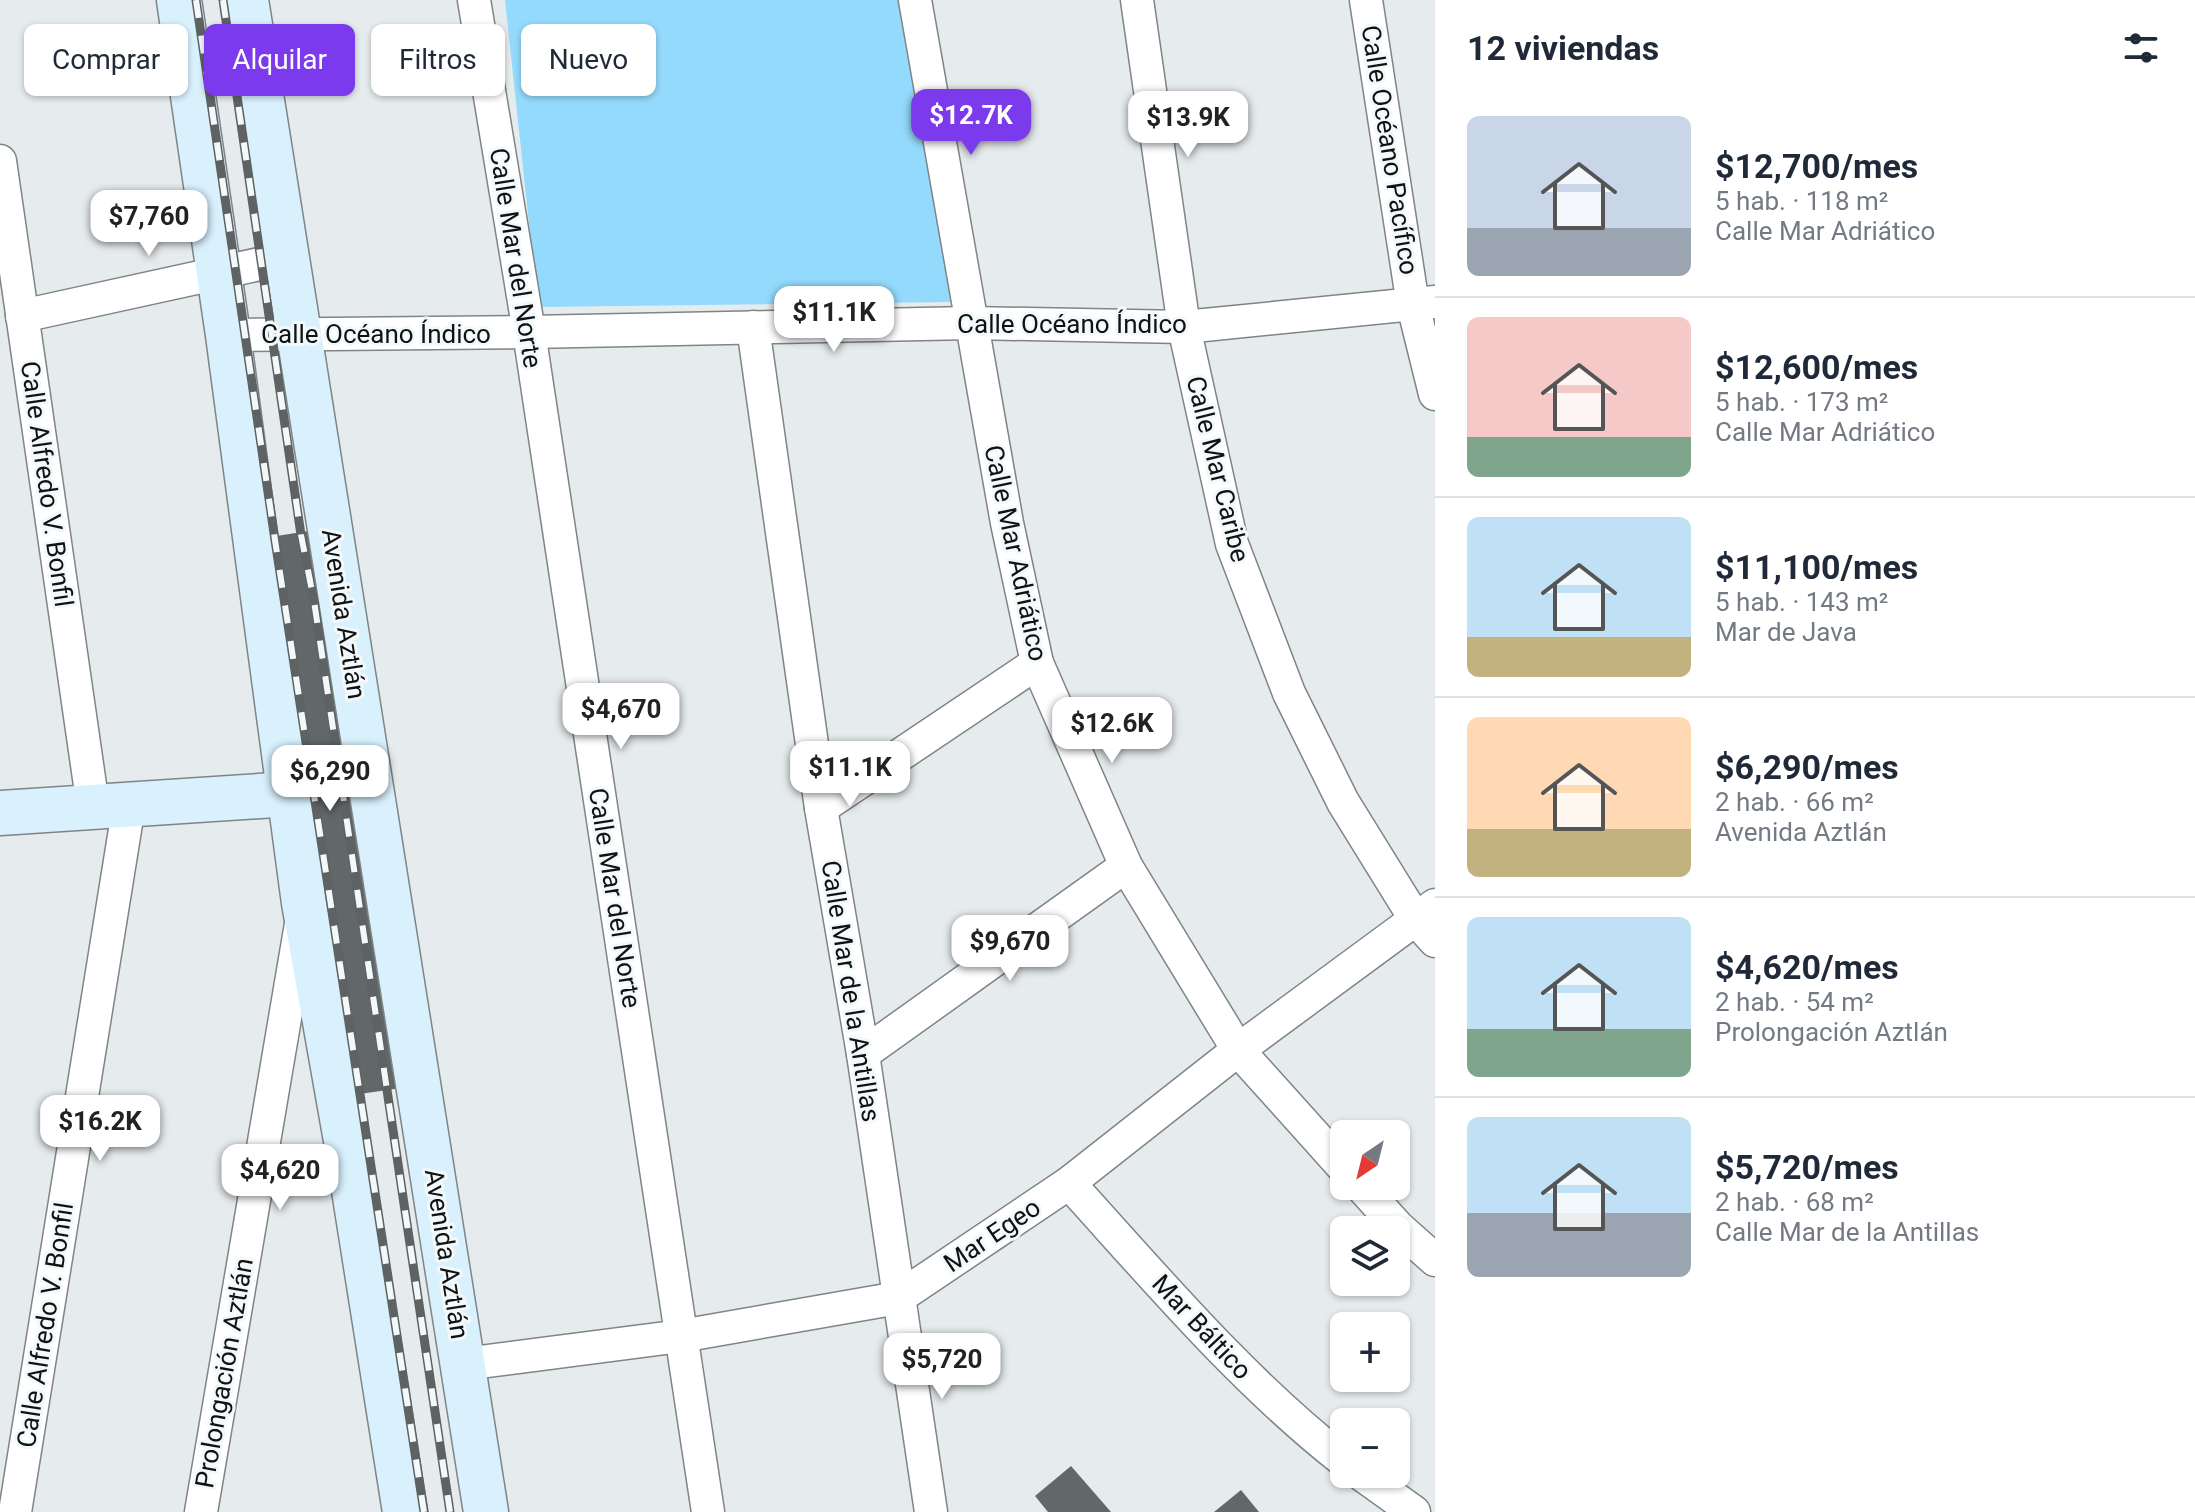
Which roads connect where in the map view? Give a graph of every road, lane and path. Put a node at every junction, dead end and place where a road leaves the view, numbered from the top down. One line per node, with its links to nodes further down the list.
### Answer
1 (179, 0): 9 (main road)
2 (246, 0): 8 (main road, Avenida Aztlán)
3 (474, 0): 15 (street, Calle Mar del Norte)
4 (915, 0): 12 (street, Calle Mar Adriático)
5 (1137, 0): 14 (street, Calle Mar Caribe)
6 (1366, 0): 10 (street, Calle Océano Pacífico)
7 (0, 161): 11 (street, Calle Alfredo V. Bonfil)
8 (287, 258): 9 (street); 16 (main road, Avenida Aztlán)
9 (219, 271): 11 (street); 17 (main road)
10 (1424, 303): 14 (street, Calle Océano Índico); 18 (street, Calle Océano Pacífico)
11 (22, 316): 21 (street, Calle Alfredo V. Bonfil)
12 (971, 323): 13 (street, Calle Océano Índico); 14 (street, Calle Océano Índico); 19 (street, Calle Mar Adriático)
13 (753, 327): 15 (street, Calle Océano Índico); 22 (street, Calle Mar de la Antillas)
14 (1184, 327): 26 (street, Calle Mar Caribe)
15 (529, 332): 16 (street, Calle Océano Índico); 34 (street, Calle Mar del Norte)
16 (299, 334): 17 (street, Calle Océano Índico); 35 (main road, Avenida Aztlán)
17 (228, 335): 20 (main road)
18 (1435, 394)
19 (1037, 663): 22 (street); 24 (street, Calle Mar Adriático)
20 (290, 794): 21 (main road); 25 (main road)
21 (111, 806): 23 (main road); 38 (street, Calle Alfredo V. Bonfil)
22 (821, 808): 28 (street, Calle Mar de la Antillas)
23 (0, 813)
24 (1126, 866): 27 (street, Calle Mar Adriático); 28 (street)
25 (304, 903): 39 (street, Prolongación Aztlán); 40 (main road)
26 (1429, 922): 27 (street, Mar Egeo)
27 (1238, 1050): 29 (street, Calle Mar Adriático); 30 (street, Mar Egeo)
28 (863, 1054): 33 (street, Calle Mar de la Antillas)
29 (1330, 1152)
30 (1069, 1183): 33 (street, Mar Egeo); 36 (street, Mar Báltico)
31 (1374, 1200): 32 (street)
32 (1435, 1260)
33 (898, 1298): 34 (street, Mar Egeo); 43 (street, Calle Mar de la Antillas)
34 (681, 1336): 35 (street, Mar Egeo); 42 (street, Calle Mar del Norte)
35 (464, 1364): 41 (main road, Avenida Aztlán)
36 (1330, 1450)
37 (1381, 1488): 44 (street)
38 (15, 1512)
39 (201, 1512)
40 (405, 1512)
41 (486, 1512)
42 (708, 1512)
43 (931, 1512)
44 (1414, 1512)

